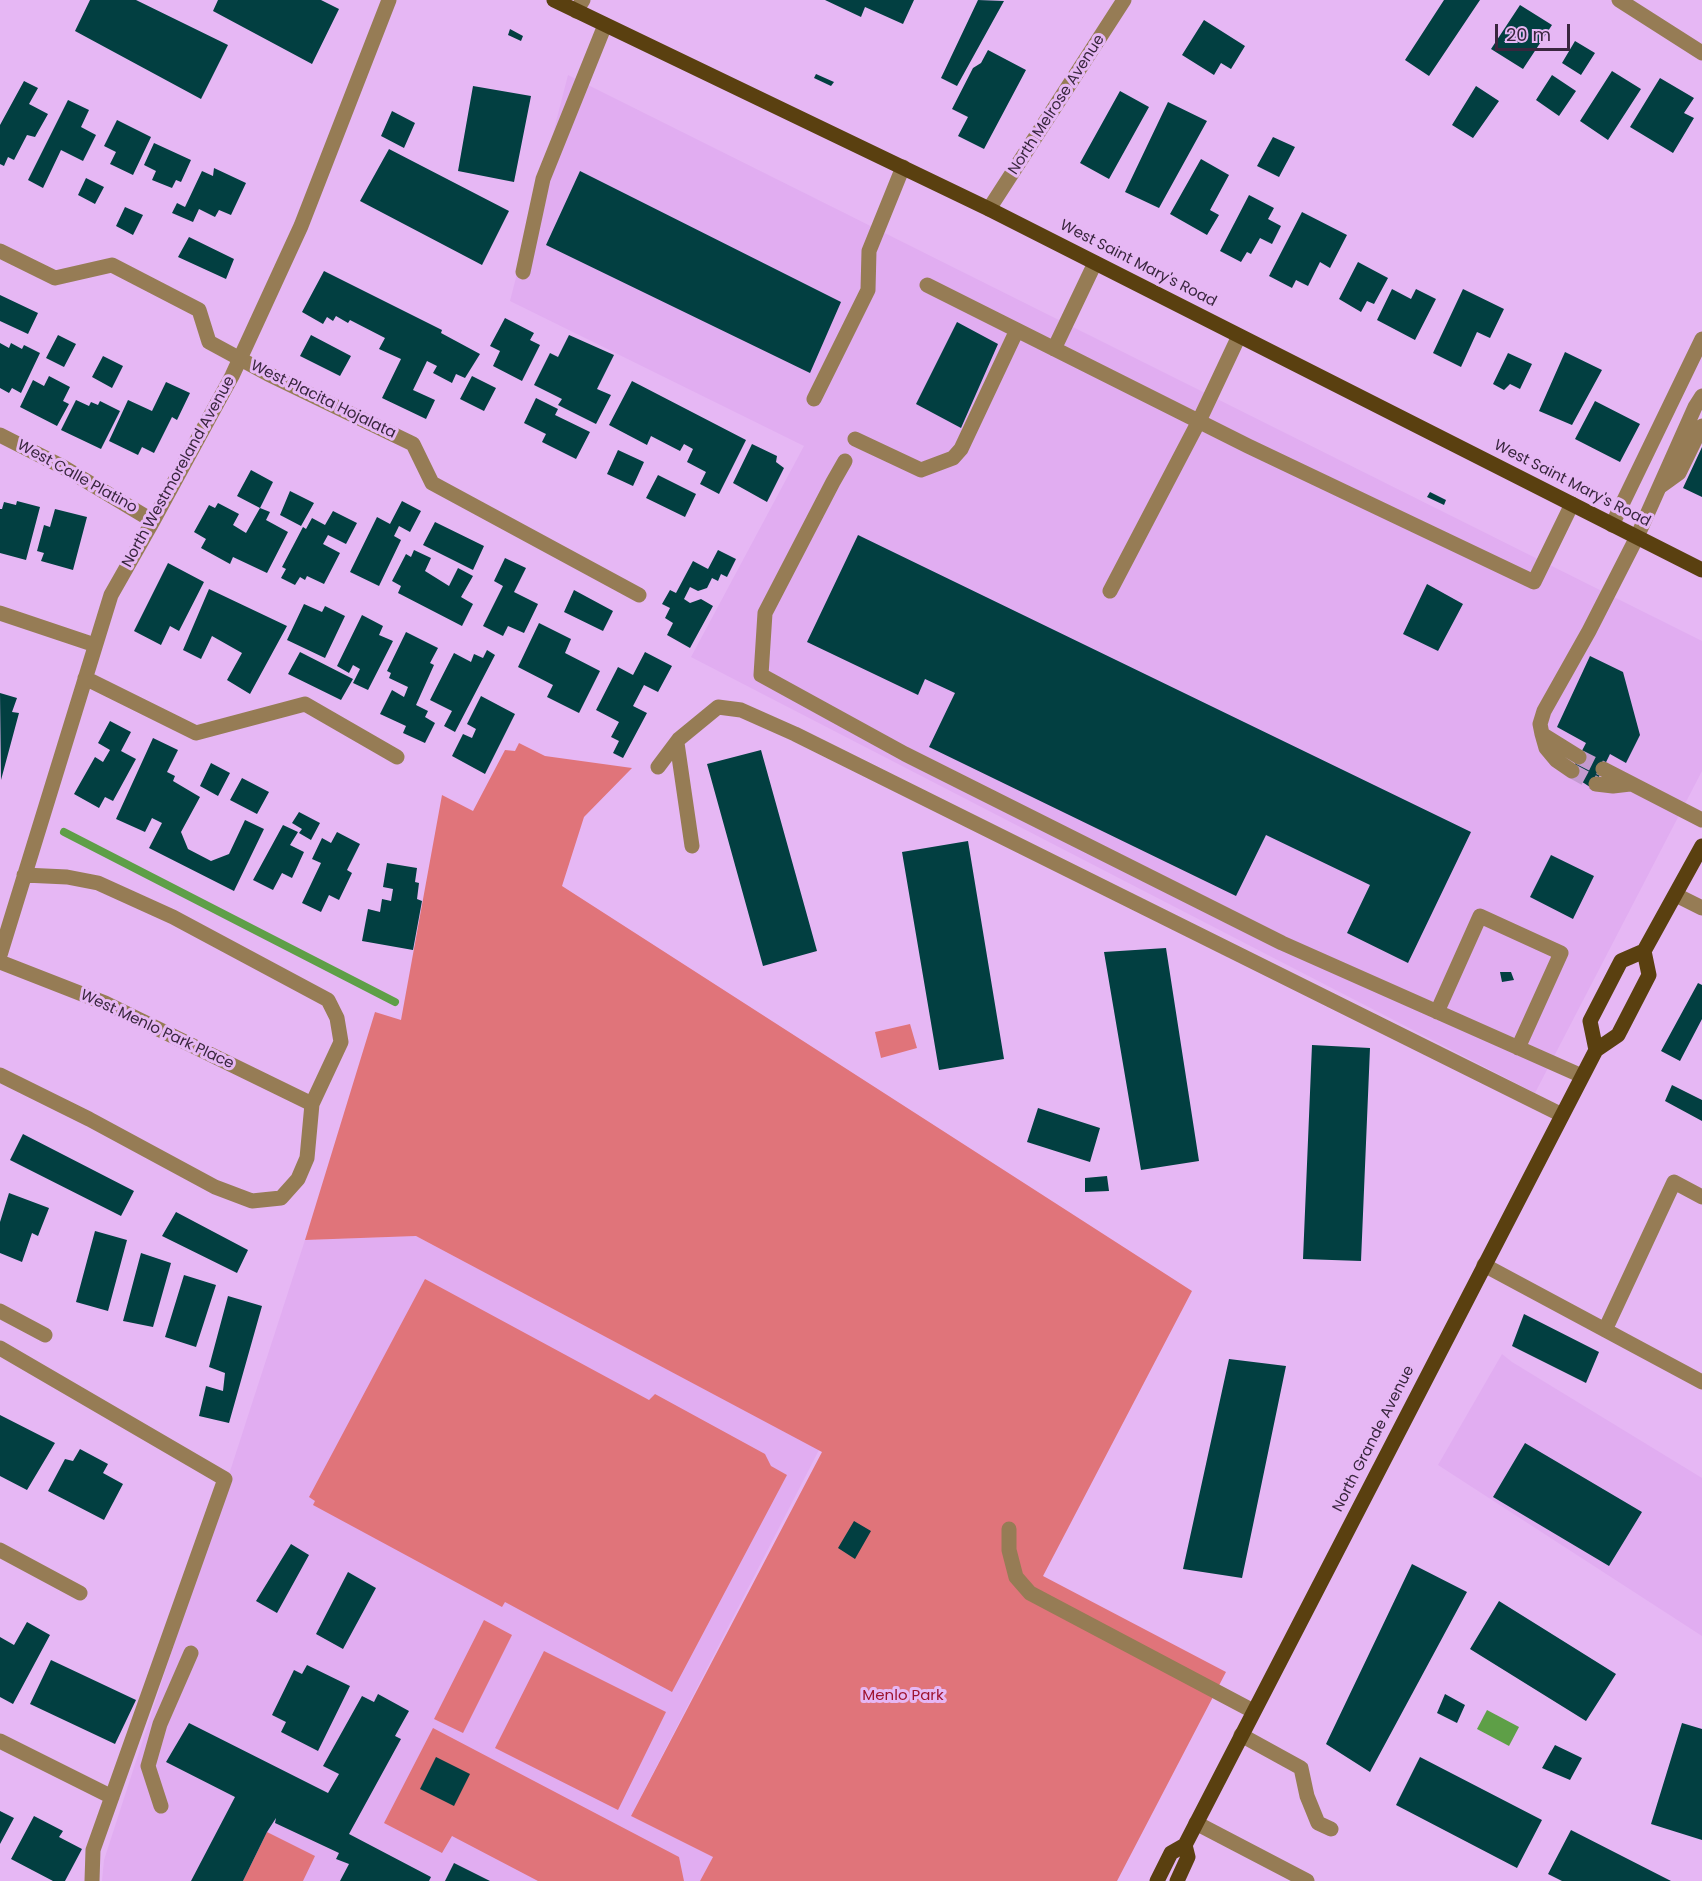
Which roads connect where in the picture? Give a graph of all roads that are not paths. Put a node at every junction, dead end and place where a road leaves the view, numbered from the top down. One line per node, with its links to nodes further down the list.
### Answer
1 (389, 0): 18 (street, North Westmoreland Avenue)
2 (554, 0): 5 (main road, West Saint Mary's Road)
3 (1124, 0): 9 (street, North Melrose Avenue)
4 (1619, 0): 7 (street)
5 (580, 6): 6 (main road, West Saint Mary's Road)
6 (605, 25): 8 (main road, West Saint Mary's Road); 12 (street)
7 (1702, 53)
8 (903, 167): 9 (main road, West Saint Mary's Road); 20 (street)
9 (989, 209): 11 (main road, West Saint Mary's Road)
10 (0, 251): 18 (street, West Placita Hojalata)
11 (1095, 262): 15 (main road, West Saint Mary's Road); 17 (street)
12 (523, 272)
13 (927, 285): 14 (street)
14 (1017, 330): 17 (street); 24 (street)
15 (1239, 336): 21 (street); 27 (main road, West Saint Mary's Road)
16 (1702, 339): 29 (street)
17 (1054, 349): 21 (street)
18 (240, 358): 28 (street, North Westmoreland Avenue); 33 (street, West Placita Hojalata)
19 (1702, 396): 26 (street)
20 (814, 399)
21 (1199, 421): 27 (street); 32 (street)
22 (1702, 426): 26 (street)
23 (0, 435): 28 (street, West Calle Platino)
24 (855, 440)
25 (845, 461): 56 (street)
26 (1659, 488): 30 (street)
27 (1572, 504): 29 (main road, West Saint Mary's Road)
28 (153, 521): 35 (street, North Westmoreland Avenue)
29 (1612, 525): 30 (main road, West Saint Mary's Road)
30 (1636, 537): 31 (main road, West Saint Mary's Road); 37 (street)
31 (1702, 570)
32 (1110, 591)
33 (639, 595)
34 (0, 613): 35 (street)
35 (95, 645): 36 (street, North Westmoreland Avenue)
36 (85, 678): 39 (street); 49 (street, North Westmoreland Avenue)
37 (1542, 734): 40 (street); 43 (street)
38 (676, 743): 41 (street); 47 (street); 62 (street)
39 (397, 757)
40 (1579, 757)
41 (658, 767)
42 (1603, 769): 45 (street)
43 (1572, 771)
44 (1596, 784): 45 (street)
45 (1630, 784): 46 (street)
46 (1702, 820)
47 (692, 846)
48 (1702, 846): 50 (main road)
49 (24, 875): 52 (street, North Westmoreland Avenue); 61 (street)
50 (1676, 895): 51 (street); 53 (main road)
51 (1702, 908)
52 (4, 926): 54 (street, North Westmoreland Avenue)
53 (1644, 951): 58 (main road, North Grande Avenue); 58 (main road)
54 (0, 955)
55 (0, 962): 61 (street, West Menlo Park Place)
56 (1437, 1012): 57 (street); 57 (street)
57 (1518, 1048): 60 (street)
58 (1596, 1050): 60 (main road, North Grande Avenue)
59 (0, 1075): 61 (street)
60 (1582, 1076): 62 (main road, North Grande Avenue)
61 (312, 1104)
62 (1562, 1115): 64 (main road, North Grande Avenue)
63 (1702, 1197): 66 (street)
64 (1484, 1265): 66 (street); 74 (main road, North Grande Avenue)
65 (0, 1311): 67 (street)
66 (1605, 1330): 69 (street)
67 (45, 1335)
68 (0, 1348): 77 (street)
69 (1702, 1382)
70 (1009, 1529): 74 (street)
71 (0, 1551): 72 (street)
72 (80, 1593)
73 (191, 1653): 78 (street)
74 (1253, 1711): 75 (main road, North Grande Avenue)
75 (1241, 1735): 79 (main road, North Grande Avenue); 80 (street)
76 (0, 1741): 77 (street)
77 (112, 1797): 82 (street)
78 (161, 1806)
79 (1196, 1823): 81 (main road, North Grande Avenue); 85 (street)
80 (1331, 1829)
81 (1185, 1845): 83 (main road, North Grande Avenue); 84 (main road, North Grande Avenue)
82 (92, 1881)
83 (1157, 1881)
84 (1177, 1881)
85 (1307, 1881)

